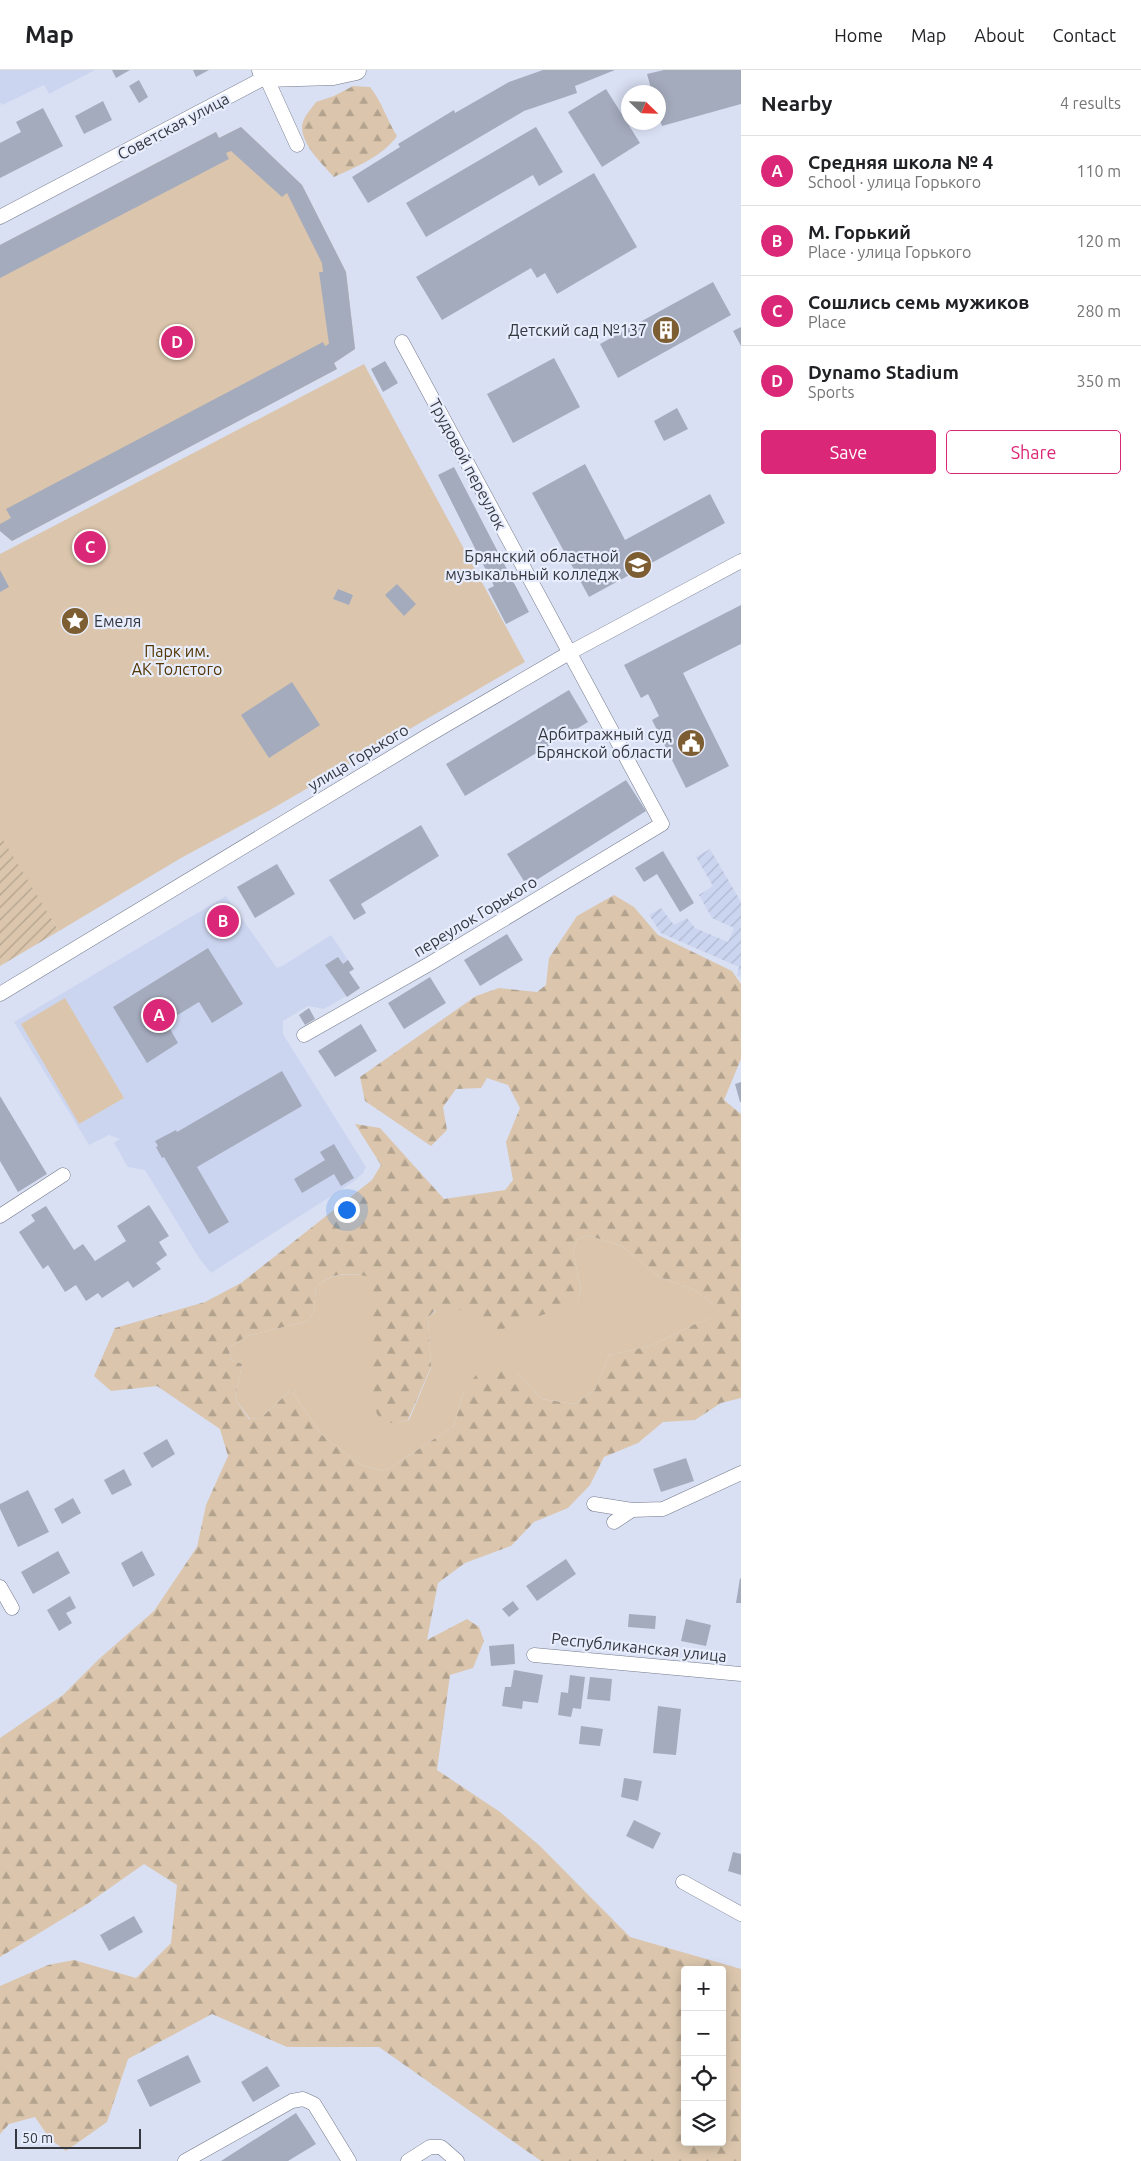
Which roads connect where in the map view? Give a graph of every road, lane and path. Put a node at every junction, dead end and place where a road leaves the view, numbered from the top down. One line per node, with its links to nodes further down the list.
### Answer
1 (356, 70): 2 (main road, Советская улица)
2 (264, 73): 3 (street); 4 (street, Советская улица)
3 (297, 146)
4 (0, 217)
5 (402, 342): 7 (street, Трудовой переулок)
6 (741, 561): 7 (street, улица Горького)
7 (569, 653): 8 (street, Трудовой переулок); 9 (street, улица Горького)
8 (662, 824): 10 (street, переулок Горького)
9 (0, 994)
10 (304, 1035)
11 (63, 1175): 12 (street)
12 (0, 1216)
13 (741, 1473): 15 (street)
14 (594, 1504): 15 (street)
15 (632, 1510): 16 (street)
16 (614, 1522)
17 (0, 1587): 18 (street)
18 (12, 1608)
19 (534, 1655): 20 (street, Республиканская улица)
20 (741, 1674)
21 (683, 1882): 22 (street)
22 (741, 1914)
23 (185, 2161): 24 (street)
24 (348, 2161)
25 (408, 2161): 26 (street)
26 (457, 2161)

